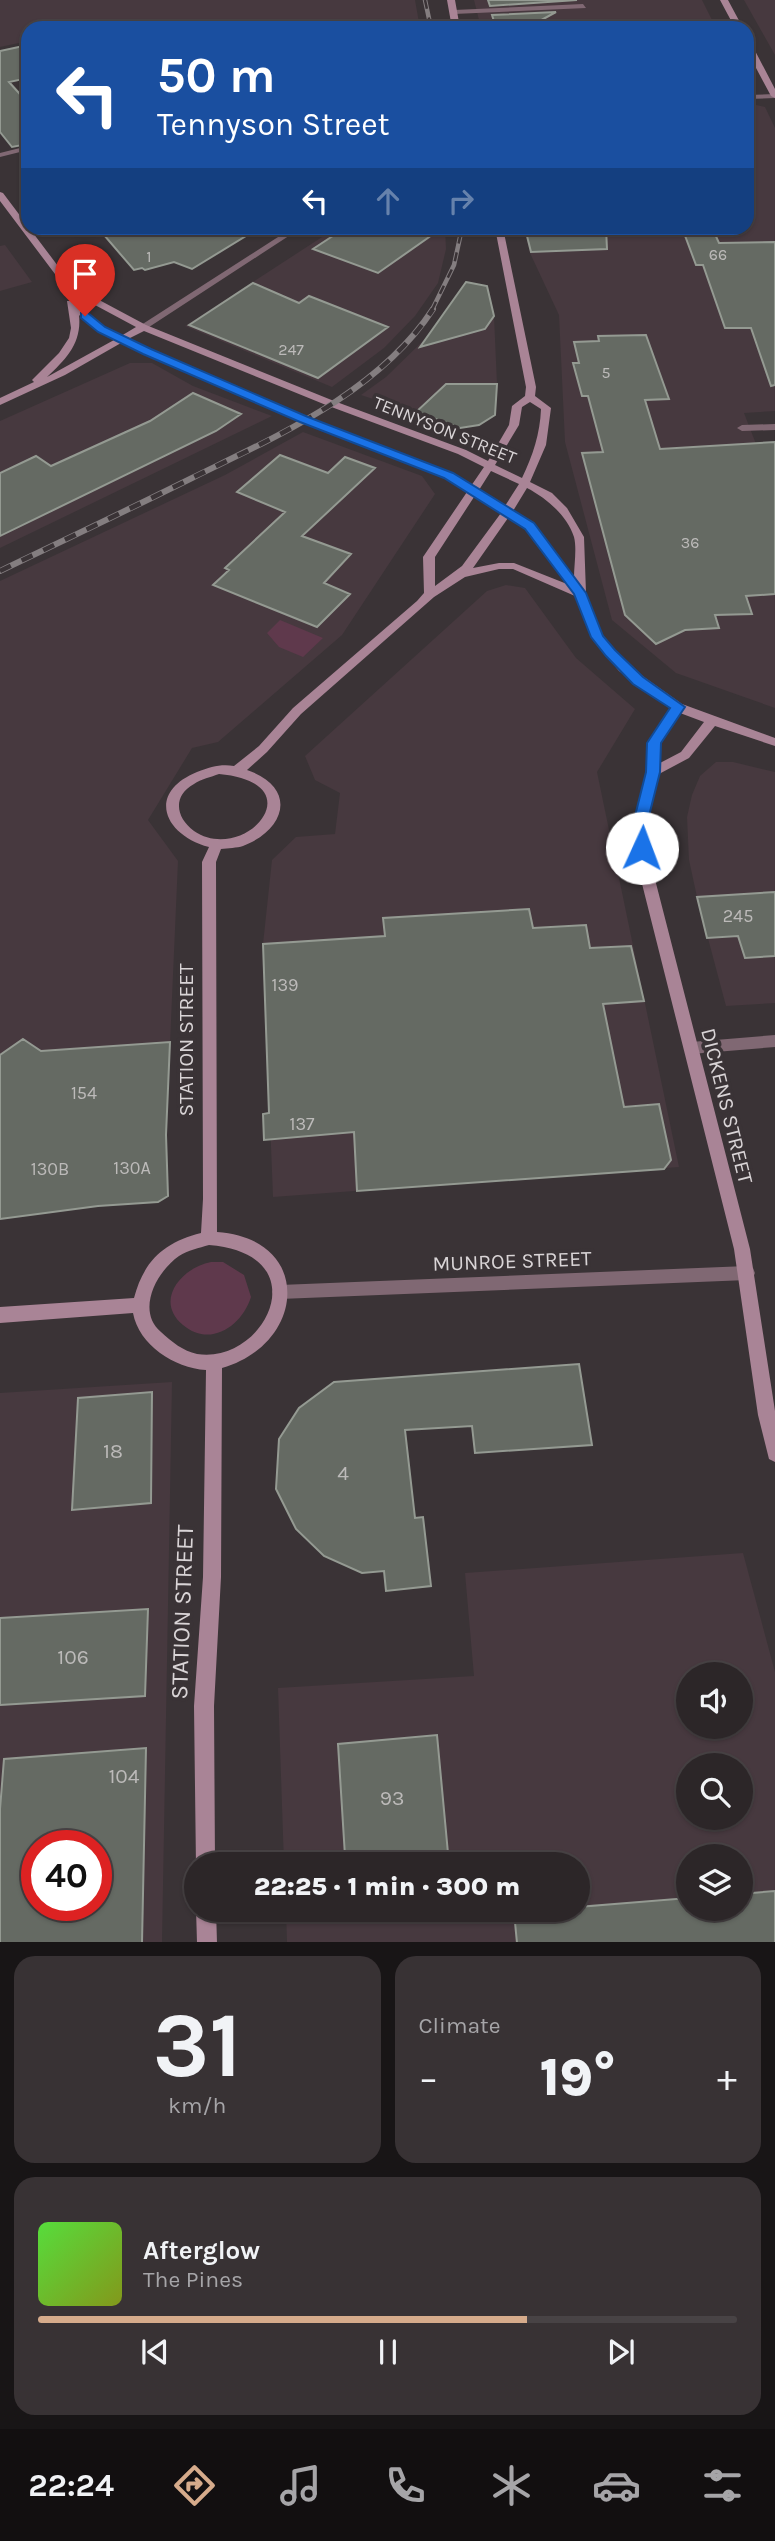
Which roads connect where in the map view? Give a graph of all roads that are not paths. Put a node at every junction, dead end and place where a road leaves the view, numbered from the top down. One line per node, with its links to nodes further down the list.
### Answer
1 (451, 0): 4 (main road)
2 (724, 0): 6 (main road)
3 (583, 6): 4 (street)
4 (454, 12): 5 (main road)
5 (455, 21)
6 (735, 21)
7 (754, 56): 8 (main road)
8 (775, 96): 9 (street)
9 (754, 97)
10 (21, 150): 11 (street)
11 (0, 155)
12 (0, 195): 13 (main road)
13 (21, 223)
14 (30, 235): 17 (main road)
15 (286, 235): 19 (street)
16 (500, 235): 24 (main road)
17 (70, 288): 18 (main road); 19 (main road, TENNYSON STREET)
18 (70, 303): 20 (main road, TENNYSON STREET); 23 (main road)
19 (143, 327): 20 (main road); 21 (main road, TENNYSON STREET)
20 (122, 340): 22 (main road, TENNYSON STREET); 23 (main road)
21 (226, 362): 22 (main road); 28 (main road, TENNYSON STREET)
22 (205, 377): 30 (main road, TENNYSON STREET)
23 (26, 390): 25 (main road)
24 (530, 397): 28 (main road); 29 (main road)
25 (0, 402)
26 (775, 427): 27 (street)
27 (743, 428)
28 (491, 466): 29 (main road, TENNYSON STREET); 30 (main road)
29 (525, 482): 31 (main road); 34 (main road, TENNYSON STREET)
30 (474, 491): 31 (main road, TENNYSON STREET); 33 (main road)
31 (507, 512): 32 (main road); 34 (main road, TENNYSON STREET)
32 (461, 574): 33 (main road); 34 (main road)
33 (429, 592): 38 (main road)
34 (580, 593): 35 (main road, TENNYSON STREET)
35 (678, 707): 36 (main road, TENNYSON STREET); 39 (main road, DICKENS STREET)
36 (712, 721): 37 (main road, TENNYSON STREET); 39 (main road)
37 (775, 742)
38 (239, 769): 40 (main road); 40 (main road)
39 (653, 772): 42 (main road, DICKENS STREET)
40 (217, 844): 43 (main road, STATION STREET)
41 (775, 1041): 42 (street)
42 (691, 1048): 44 (main road, DICKENS STREET)
43 (209, 1238): 45 (main road); 46 (main road)
44 (747, 1273): 45 (street, MUNROE STREET); 49 (main road, DICKENS STREET)
45 (279, 1292): 48 (main road)
46 (142, 1305): 47 (main road); 48 (main road)
47 (0, 1315)
48 (214, 1363): 50 (main road, STATION STREET)
49 (775, 1453)
50 (205, 1852)
51 (206, 1922): 52 (main road)
52 (207, 1942)

